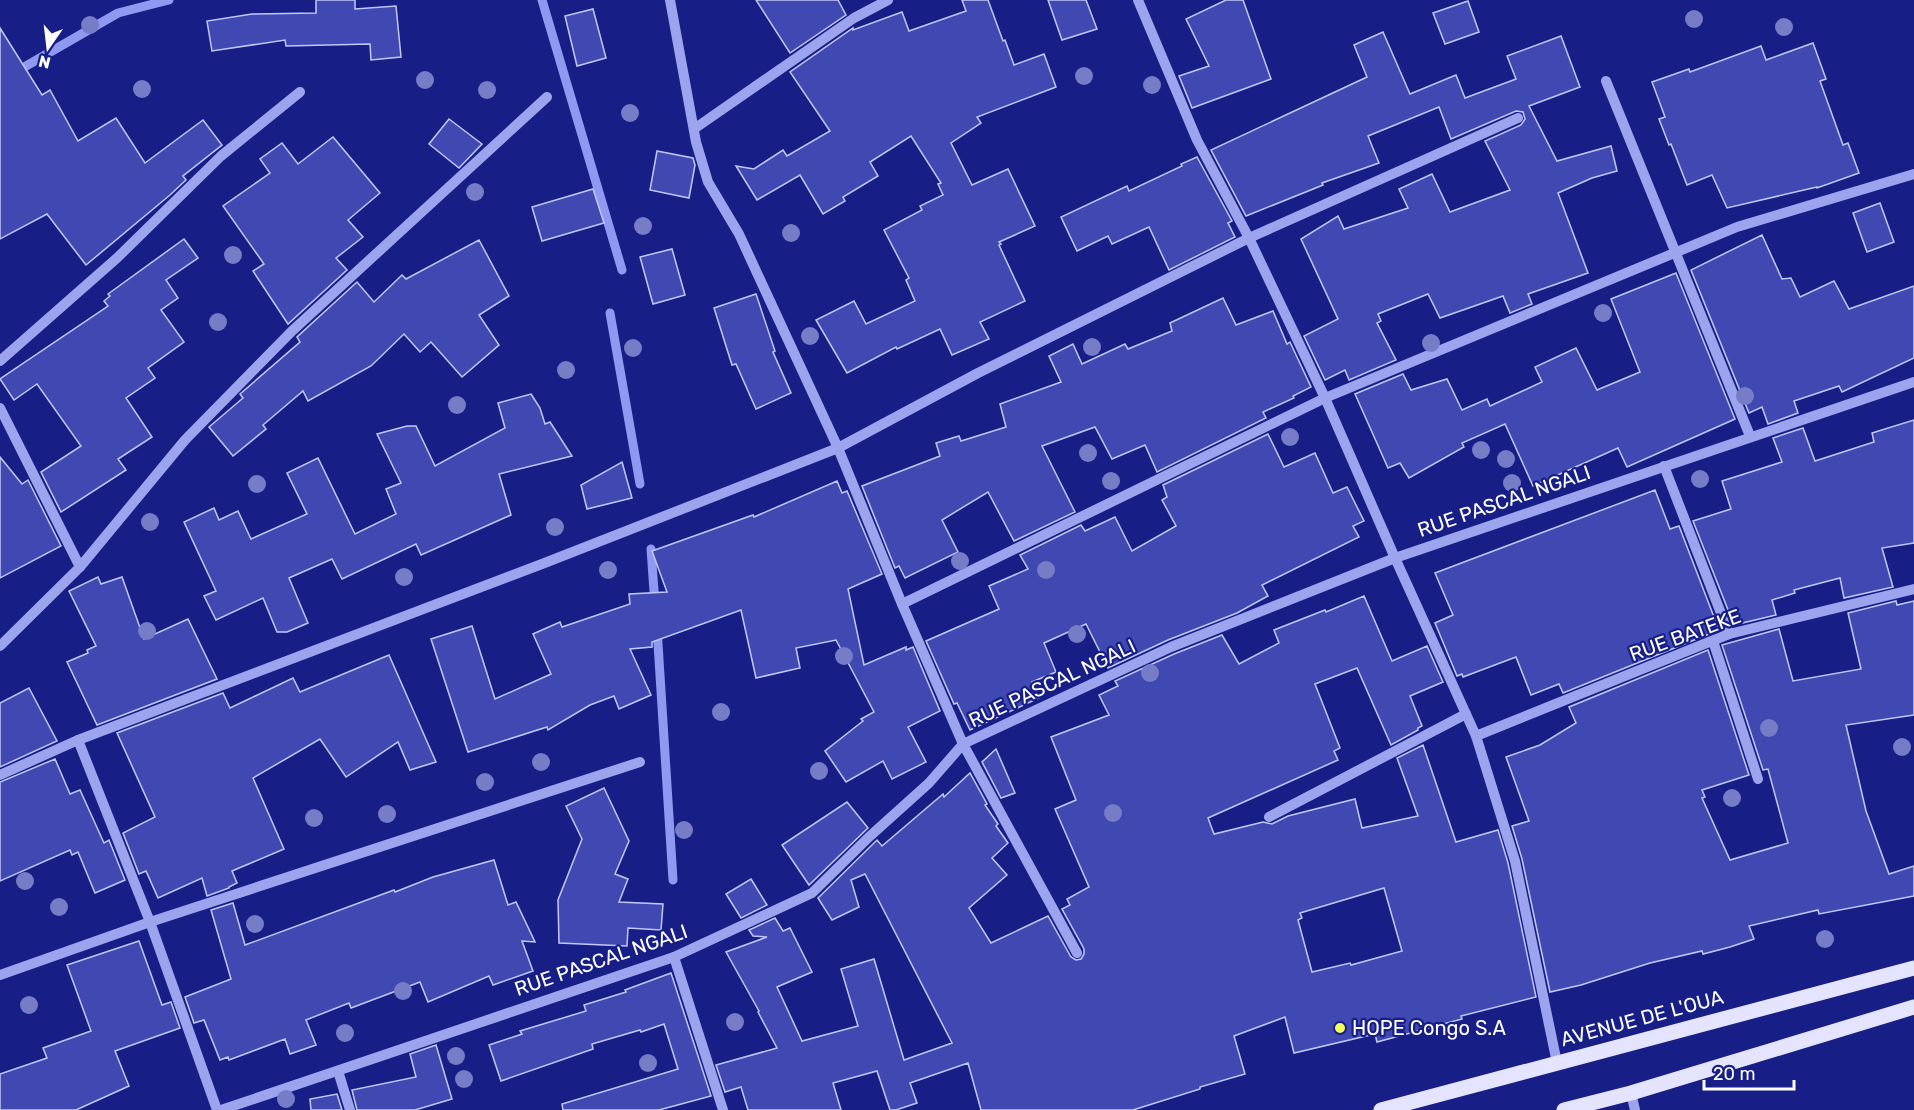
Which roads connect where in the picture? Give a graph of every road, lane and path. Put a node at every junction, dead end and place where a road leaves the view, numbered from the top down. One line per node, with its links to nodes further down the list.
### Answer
1 (670, 0): 8 (street)
2 (888, 0): 8 (street)
3 (1138, 0): 10 (street)
4 (1606, 81): 11 (street)
5 (300, 92): 12 (street)
6 (547, 97): 20 (street)
7 (1518, 118): 10 (street)
8 (694, 129): 17 (street)
9 (1914, 174): 11 (street)
10 (1249, 238): 14 (street); 17 (street)
11 (1676, 253): 14 (street); 16 (street)
12 (0, 361)
13 (1914, 382): 16 (street, RUE PASCAL NGALI)
14 (1325, 398): 19 (street); 22 (street)
15 (0, 408): 20 (street)
16 (1750, 436): 18 (street, RUE PASCAL NGALI)
17 (838, 448): 22 (street); 28 (street)
18 (1664, 466): 19 (street, RUE PASCAL NGALI); 23 (street)
19 (1395, 558): 26 (street); 29 (street, RUE PASCAL NGALI)
20 (80, 567): 25 (street)
21 (1914, 589): 23 (street, RUE BATEKE)
22 (902, 604): 29 (street)
23 (1729, 634): 24 (street, RUE BATEKE)
24 (1713, 641): 27 (street, RUE BATEKE); 32 (street)
25 (0, 646)
26 (1466, 714): 27 (street); 33 (street)
27 (1476, 736): 40 (street)
28 (78, 740): 31 (street); 34 (street)
29 (963, 744): 35 (street); 36 (street, RUE PASCAL NGALI)
30 (640, 762): 34 (street)
31 (0, 775)
32 (1758, 780)
33 (1269, 817)
34 (150, 922): 38 (street); 43 (street)
35 (1077, 953)
36 (674, 957): 41 (street, RUE PASCAL NGALI); 45 (street)
37 (1914, 968): 40 (main road, AVENUE DE L'OUA)
38 (0, 975)
39 (1914, 1007): 42 (main road)
40 (1557, 1063): 46 (main road, AVENUE DE L'OUA)
41 (338, 1071): 43 (street, RUE PASCAL NGALI); 44 (street)
42 (1631, 1093): 47 (main road); 48 (street)
43 (219, 1110)
44 (350, 1110)
45 (723, 1110)
46 (1381, 1110)
47 (1564, 1110)
48 (1635, 1110)

